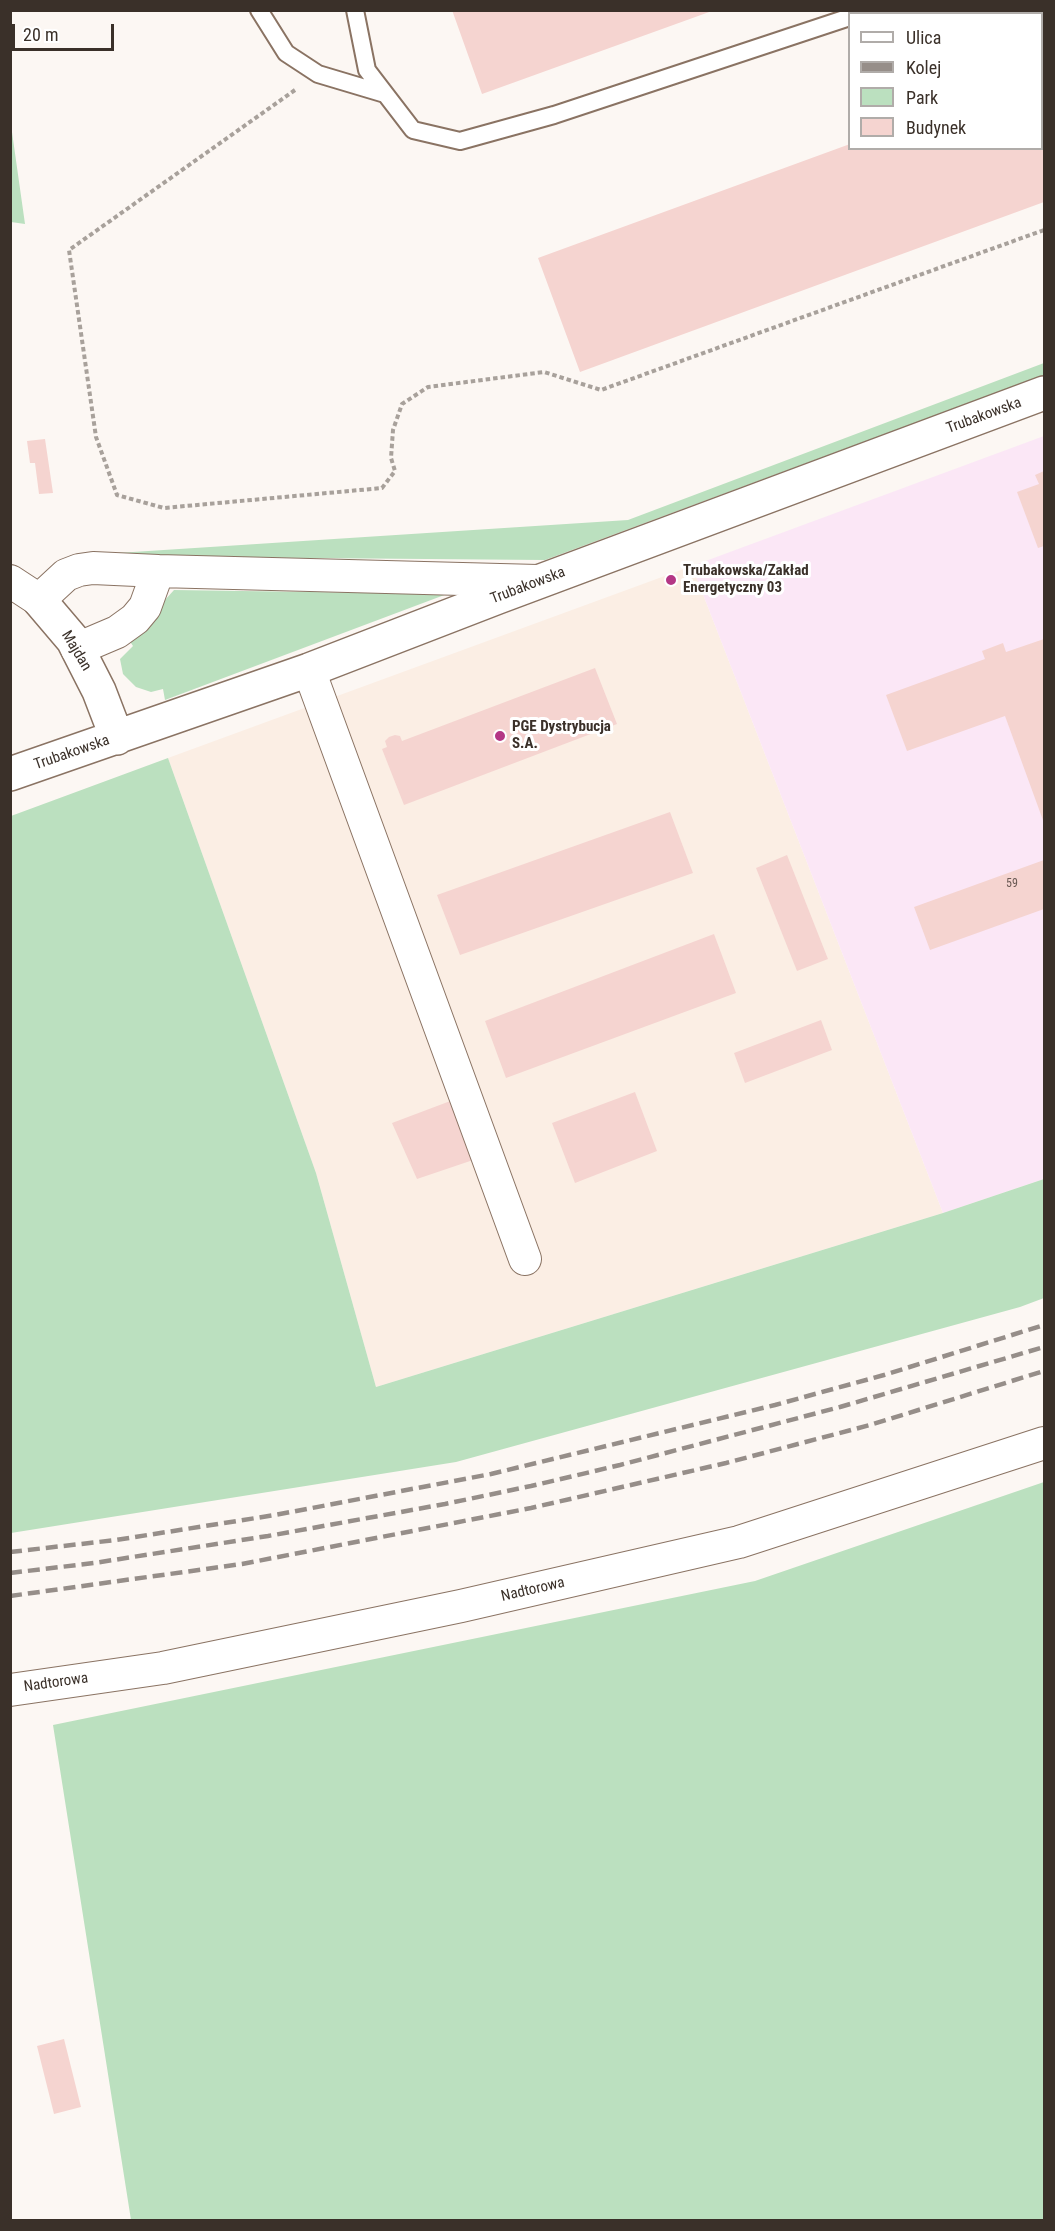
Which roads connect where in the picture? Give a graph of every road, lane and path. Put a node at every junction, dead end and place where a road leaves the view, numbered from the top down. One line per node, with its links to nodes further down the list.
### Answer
1 (259, 10): 4 (lane)
2 (355, 10): 5 (lane)
3 (848, 17): 5 (lane)
4 (318, 74): 5 (lane); 6 (path)
5 (385, 94)
6 (1044, 230)
7 (1044, 393): 10 (street, Trubakowska)
8 (158, 571): 10 (street); 11 (street); 12 (street)
9 (10, 581): 11 (street, Majdan)
10 (542, 581): 13 (street, Trubakowska)
11 (39, 600): 12 (street, Majdan)
12 (77, 649): 14 (street, Majdan)
13 (309, 670): 14 (street, Trubakowska); 16 (street)
14 (117, 738): 15 (street, Trubakowska)
15 (10, 774)
16 (525, 1259)
17 (1044, 1443): 18 (street, Nadtorowa)
18 (10, 1690)

